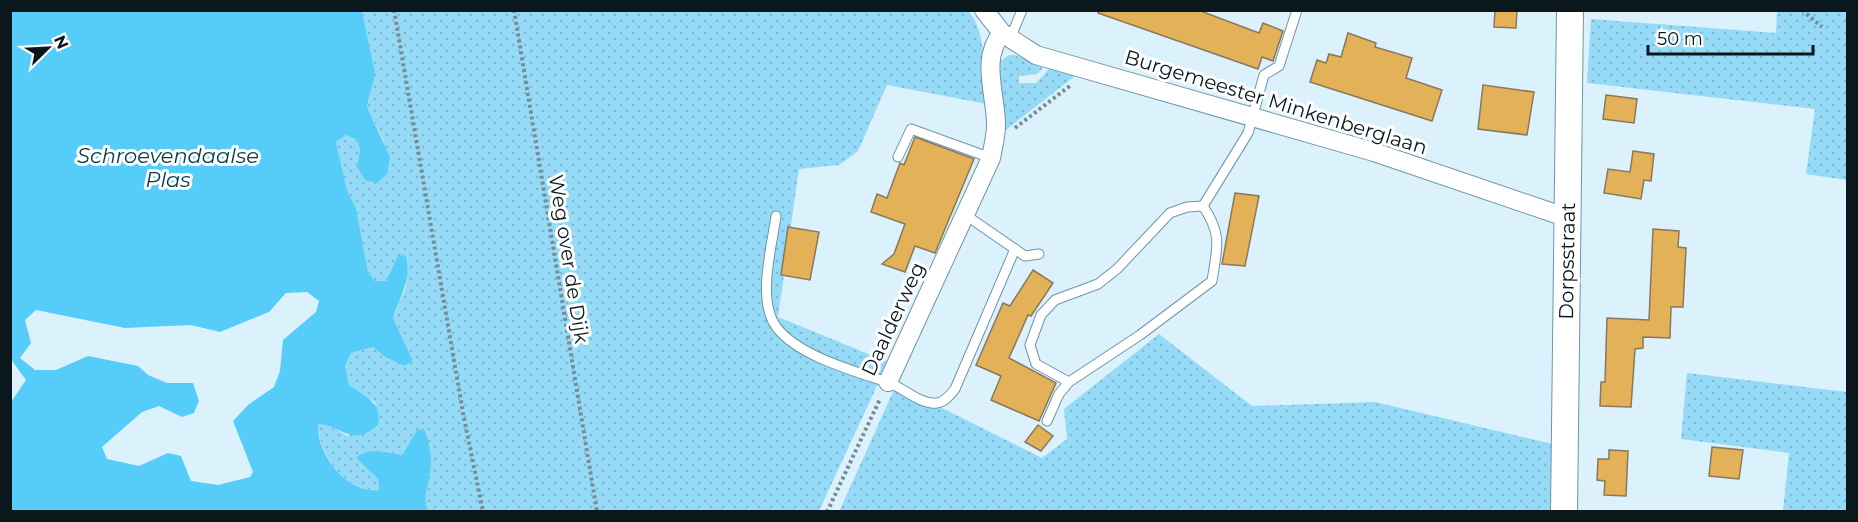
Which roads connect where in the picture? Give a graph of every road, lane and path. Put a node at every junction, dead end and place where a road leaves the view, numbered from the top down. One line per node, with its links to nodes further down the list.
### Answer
1 (394, 10): 23 (path)
2 (514, 10): 24 (path, Weg over de Dijk)
3 (984, 10): 9 (street, Burgemeester Minkenberglaan)
4 (1022, 10): 9 (lane)
5 (1297, 10): 11 (lane)
6 (1570, 10): 17 (street, Dorpsstraat)
7 (1802, 10): 8 (path)
8 (1822, 27)
9 (1006, 36): 10 (street, Burgemeester Minkenberglaan); 12 (street, Daalderweg)
10 (1085, 69): 11 (street, Burgemeester Minkenberglaan); 12 (path)
11 (1251, 117): 14 (lane); 17 (street, Burgemeester Minkenberglaan)
12 (993, 151): 13 (lane); 16 (street, Daalderweg)
13 (898, 157)
14 (1203, 206): 21 (lane); 21 (lane)
15 (776, 216): 20 (lane)
16 (967, 216): 18 (lane); 20 (street, Daalderweg)
17 (1568, 218): 26 (street, Dorpsstraat)
18 (1015, 249): 19 (lane); 20 (lane)
19 (1039, 254)
20 (888, 382): 25 (path, Daalderweg)
21 (1069, 382): 22 (lane)
22 (1047, 421)
23 (483, 512)
24 (597, 512)
25 (827, 512)
26 (1564, 512)

